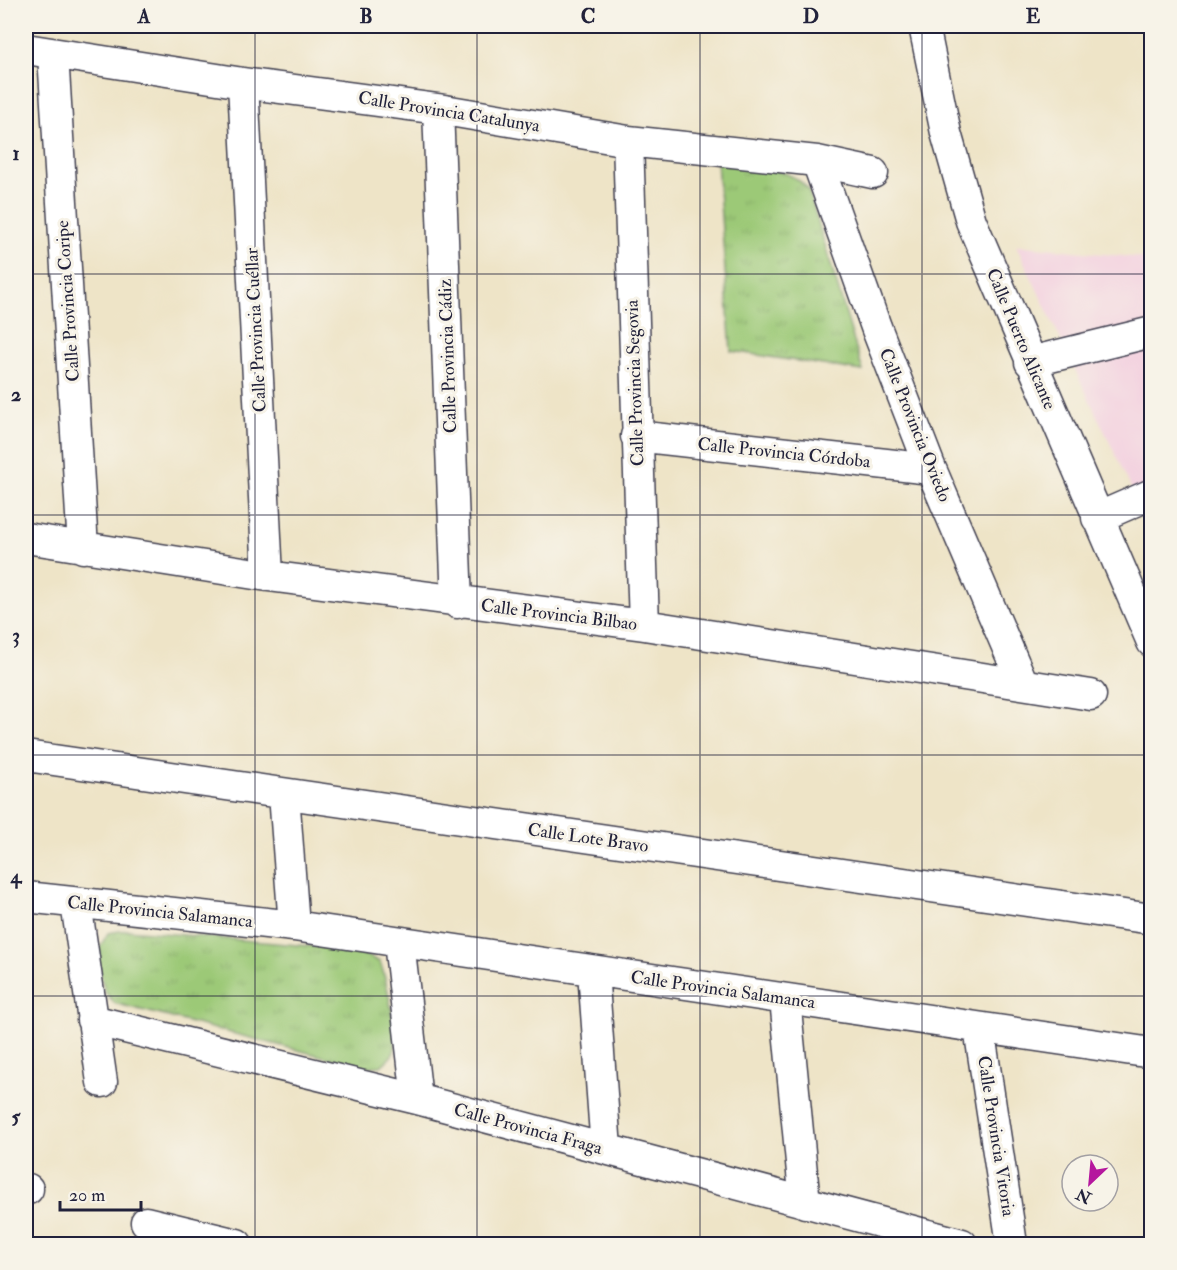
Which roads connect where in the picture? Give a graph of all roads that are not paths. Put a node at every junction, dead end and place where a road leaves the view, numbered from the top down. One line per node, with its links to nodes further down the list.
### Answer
1 (924, 26): 9 (street, Calle Puerto Alicante)
2 (39, 52): 3 (street, Calle Provincia Catalunya); 15 (street, Calle Provincia Coripe)
3 (243, 83): 4 (street, Calle Provincia Catalunya); 16 (street, Calle Provincia Cuéllar)
4 (438, 109): 5 (street, Calle Provincia Catalunya); 17 (street, Calle Provincia Cádiz)
5 (628, 141): 6 (street, Calle Provincia Catalunya); 10 (street, Calle Provincia Segovia)
6 (817, 161): 7 (street, Calle Provincia Catalunya); 11 (street, Calle Provincia Oviedo)
7 (873, 173)
8 (1152, 332): 9 (street)
9 (1030, 363): 13 (street, Calle Puerto Alicante)
10 (636, 436): 11 (street, Calle Provincia Córdoba); 18 (street, Calle Provincia Segovia)
11 (931, 469): 20 (street, Calle Provincia Oviedo)
12 (1152, 494): 13 (street)
13 (1097, 518): 19 (street, Calle Puerto Alicante)
14 (26, 538): 15 (street, Calle Provincia Bilbao)
15 (83, 548): 16 (street, Calle Provincia Bilbao)
16 (268, 576): 17 (street, Calle Provincia Bilbao)
17 (457, 603): 18 (street, Calle Provincia Bilbao)
18 (644, 625): 20 (street, Calle Provincia Bilbao)
19 (1152, 642)
20 (1023, 684): 21 (street, Calle Provincia Bilbao)
21 (1091, 695)
22 (26, 756): 23 (street, Calle Lote Bravo)
23 (284, 794): 26 (street, Calle Lote Bravo); 27 (street)
24 (26, 897): 25 (street, Calle Provincia Salamanca)
25 (76, 903): 27 (street, Calle Provincia Salamanca); 31 (street)
26 (1152, 919)
27 (294, 926): 28 (street, Calle Provincia Salamanca)
28 (399, 942): 29 (street, Calle Provincia Salamanca); 35 (street)
29 (593, 971): 30 (street, Calle Provincia Salamanca); 36 (street)
30 (785, 999): 32 (street, Calle Provincia Salamanca); 37 (street)
31 (92, 1020): 34 (street); 35 (street, Calle Provincia Fraga)
32 (980, 1028): 33 (street, Calle Provincia Salamanca); 42 (street, Calle Provincia Vitoria)
33 (1152, 1053)
34 (102, 1082)
35 (417, 1100): 36 (street, Calle Provincia Fraga)
36 (606, 1149): 37 (street, Calle Provincia Fraga)
37 (805, 1203): 41 (street, Calle Provincia Fraga)
38 (146, 1222): 39 (street)
39 (186, 1238): 40 (street)
40 (237, 1245)
41 (962, 1245)
42 (1012, 1245)

